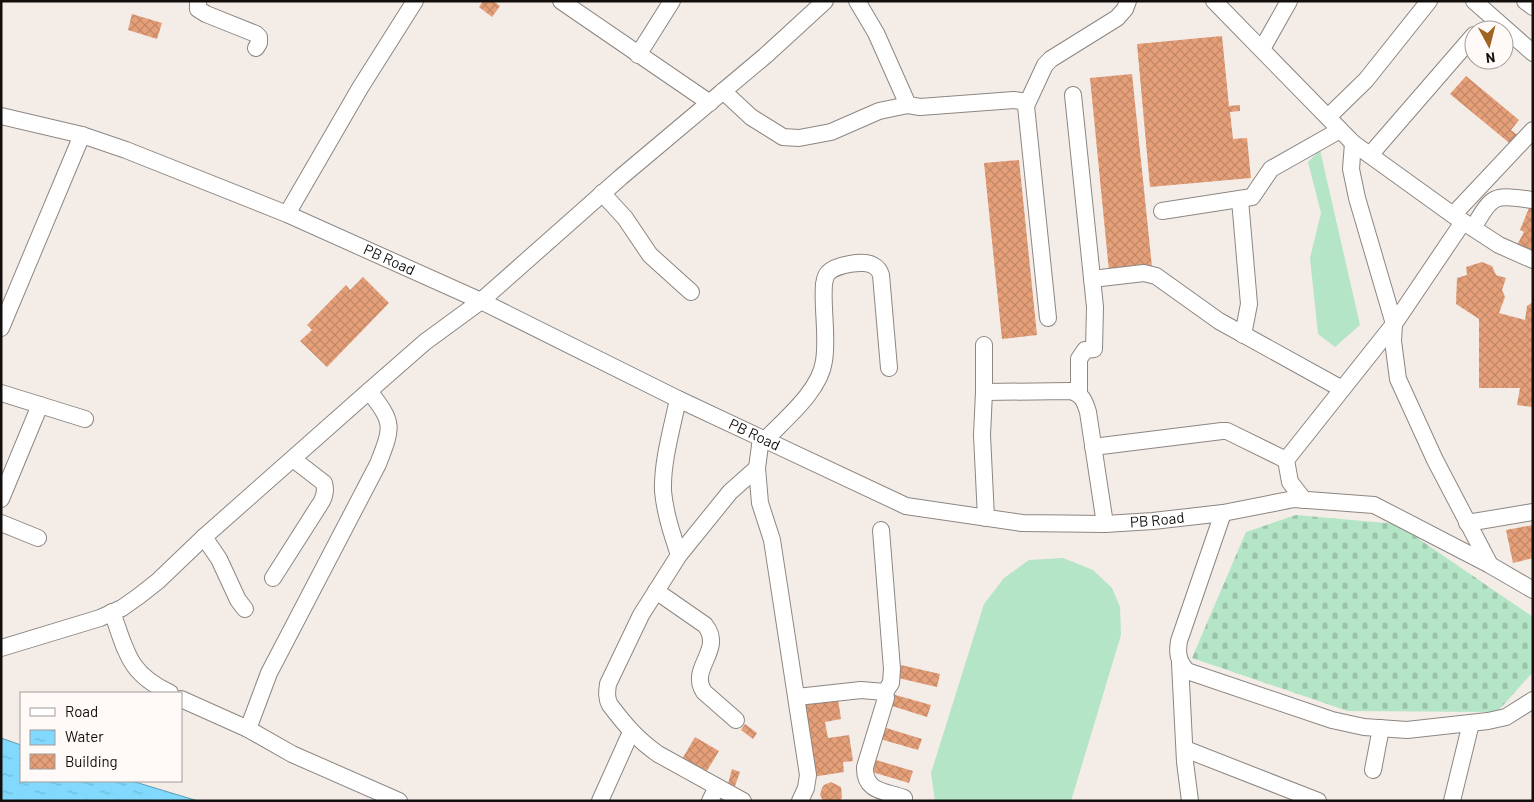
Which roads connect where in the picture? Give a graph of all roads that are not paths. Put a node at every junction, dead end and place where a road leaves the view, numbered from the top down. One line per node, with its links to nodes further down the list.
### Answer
1 (198, 1): 17 (street)
2 (415, 1): 37 (street)
3 (561, 1): 20 (street)
4 (672, 1): 20 (street)
5 (825, 1): 21 (street)
6 (857, 1): 24 (street)
7 (1128, 1): 25 (street)
8 (1214, 1): 18 (street)
9 (1289, 1): 18 (street)
10 (1429, 1): 27 (street)
11 (1474, 1): 14 (street)
12 (1525, 1): 13 (street)
13 (1533, 7)
14 (1491, 16): 15 (street); 19 (street)
15 (1487, 20)
16 (1464, 47): 32 (street)
17 (256, 48)
18 (1262, 49): 27 (street)
19 (1533, 53)
20 (638, 55): 23 (street)
21 (723, 91): 23 (street); 24 (street)
22 (1073, 95): 40 (street)
23 (710, 103): 33 (street)
24 (908, 105): 25 (street)
25 (1026, 106): 43 (street)
26 (1, 116): 30 (street, PB Road)
27 (1328, 117): 28 (street)
28 (1340, 130): 31 (street); 34 (street)
29 (1533, 130): 38 (street)
30 (82, 135): 37 (street, PB Road); 45 (street)
31 (1353, 143): 32 (street); 44 (street)
32 (1370, 155): 38 (street)
33 (602, 193): 41 (street); 42 (street)
34 (1240, 200): 36 (street); 46 (street)
35 (1533, 200): 38 (street)
36 (1162, 211)
37 (287, 214): 42 (street, PB Road)
38 (1463, 222): 39 (street); 44 (street)
39 (1533, 260)
40 (1092, 279): 46 (street); 53 (street)
41 (691, 292)
42 (481, 301): 50 (street); 54 (street, PB Road)
43 (1048, 318)
44 (1394, 324): 49 (street); 67 (street)
45 (1, 328)
46 (1243, 335): 49 (street)
47 (984, 345): 51 (street)
48 (890, 368): 57 (street)
49 (1342, 389): 60 (street)
50 (368, 391): 59 (street); 90 (street)
51 (984, 392): 53 (street); 66 (street)
52 (1, 393): 55 (street)
53 (1079, 395): 58 (street)
54 (678, 399): 57 (street, PB Road); 73 (street)
55 (40, 405): 56 (street); 62 (street)
56 (85, 419)
57 (763, 439): 61 (street); 66 (street, PB Road)
58 (1093, 448): 60 (street); 69 (street)
59 (293, 459): 71 (street); 75 (street)
60 (1286, 460): 63 (street)
61 (757, 468): 73 (street); 84 (street)
62 (1, 499)
63 (1304, 500): 65 (street, PB Road); 74 (street, PB Road)
64 (1533, 512): 67 (street)
65 (1223, 513): 69 (street, PB Road); 81 (street)
66 (986, 518): 69 (street, PB Road)
67 (1468, 522): 74 (street)
68 (1, 524): 72 (street)
69 (1105, 524)
70 (881, 530): 83 (street)
71 (204, 537): 78 (street); 79 (street)
72 (38, 538)
73 (679, 555): 77 (street)
74 (1490, 565): 76 (street, PB Road)
75 (273, 578)
76 (1533, 590)
77 (656, 592): 87 (street); 91 (street)
78 (245, 609)
79 (112, 612): 80 (street); 82 (street)
80 (1, 648)
81 (1180, 663): 89 (street); 92 (street)
82 (168, 692)
83 (886, 692): 84 (street); 96 (street)
84 (797, 697): 94 (street)
85 (182, 699): 90 (street)
86 (1533, 700): 88 (street)
87 (736, 720)
88 (1471, 723): 89 (street); 104 (street)
89 (1382, 728): 93 (street)
90 (248, 729): 98 (street)
91 (631, 732): 95 (street); 99 (street)
92 (1185, 748): 97 (street); 103 (street)
93 (1373, 770)
94 (807, 783): 101 (street); 102 (street)
95 (714, 794): 100 (street)
96 (904, 798)
97 (1189, 800)
98 (399, 801)
99 (600, 801)
100 (743, 801)
101 (800, 801)
102 (816, 801)
103 (1318, 801)
104 (1452, 801)

